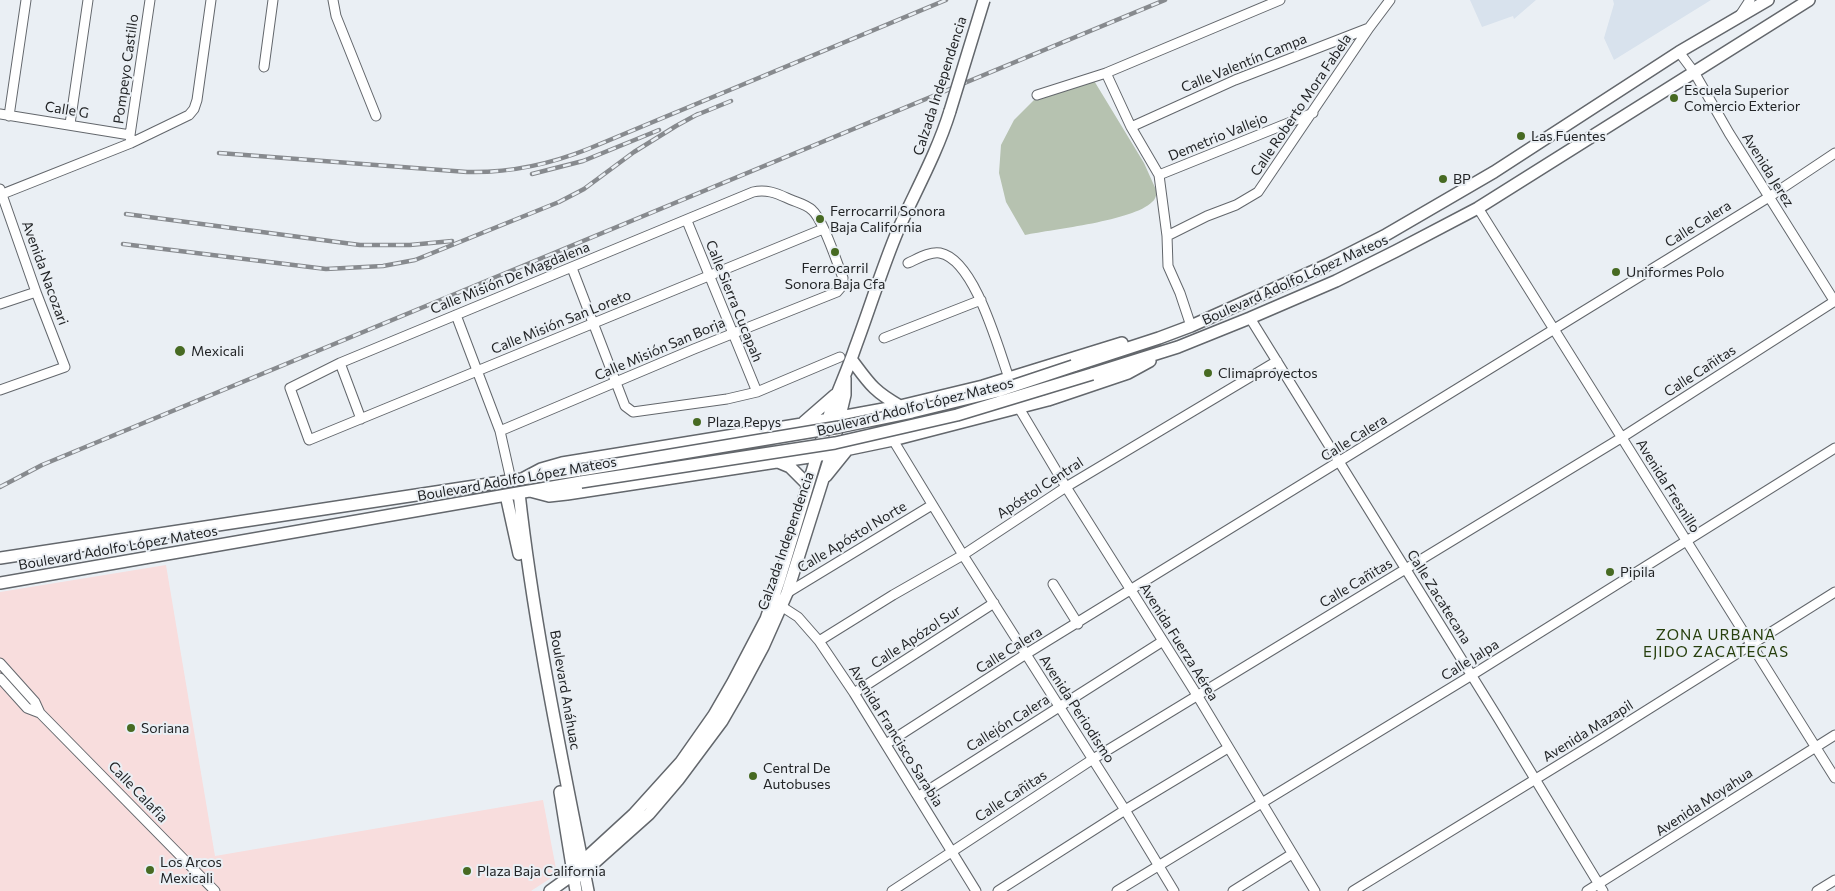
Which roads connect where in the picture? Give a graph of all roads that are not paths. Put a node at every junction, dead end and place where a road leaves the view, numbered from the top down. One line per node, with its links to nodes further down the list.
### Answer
1 (26, 0): 21 (street)
2 (88, 0): 23 (street)
3 (150, 0): 25 (street, Pompeyo Castillo)
4 (211, 0): 25 (street)
5 (273, 0): 16 (street)
6 (333, 0): 22 (street)
7 (984, 0): 51 (main road, Calzada Independencia, bridge)
8 (1280, 0): 18 (street)
9 (1390, 0): 14 (street, Calle Roberto Mora Fabela)
10 (1750, 0): 13 (street)
11 (1768, 0): 13 (main road, Boulevard Adolfo López Mateos)
12 (1809, 0): 17 (main road, Boulevard Adolfo López Mateos)
13 (1739, 17): 15 (main road, Boulevard Adolfo López Mateos)
14 (1370, 28): 20 (street, Calle Roberto Mora Fabela); 24 (street, Calle Valentín Campa)
15 (1680, 52): 17 (street, Avenida Jerez); 45 (main road, Boulevard Adolfo López Mateos)
16 (264, 67)
17 (1694, 72): 29 (street, Avenida Jerez); 30 (main road, Boulevard Adolfo López Mateos)
18 (1106, 73): 19 (street); 24 (street, Demetrio Vallejo)
19 (1036, 94)
20 (1314, 112): 27 (street, Demetrio Vallejo); 33 (street, Calle Roberto Mora Fabela)
21 (4, 115): 23 (street, Calle G)
22 (376, 116)
23 (70, 124): 25 (street, Calle G)
24 (1131, 127): 27 (street, Demetrio Vallejo)
25 (131, 139): 28 (street)
26 (1835, 154): 29 (street, Calle Calera)
27 (1160, 175): 33 (street, Demetrio Vallejo)
28 (1, 193): 37 (street, Avenida Nacozari)
29 (1769, 197): 40 (street, Avenida Jerez); 46 (street, Calle Calera)
30 (1478, 208): 43 (main road, Boulevard Adolfo López Mateos); 46 (street, Avenida Fresnillo)
31 (687, 221): 32 (street, Calle Misión De Magdalena); 35 (street, Calle Misión De Magdalena); 36 (street, Calle Sierra Cucapah)
32 (823, 229): 36 (street, Calle Misión San Loreto); 38 (street, Calle Misión De Magdalena)
33 (1167, 236): 45 (street, Demetrio Vallejo)
34 (908, 263): 39 (street)
35 (572, 268): 42 (street, Calle Misión De Magdalena); 44 (street)
36 (709, 276): 44 (street, Calle Misión San Loreto); 47 (street, Calle Sierra Cucapah)
37 (36, 292): 41 (street); 58 (street, Avenida Nacozari)
38 (832, 295): 47 (street, Calle Misión San Borja)
39 (981, 300): 48 (street); 56 (street)
40 (1835, 301): 68 (street, Calle Cañitas)
41 (0, 304)
42 (456, 316): 53 (street, Calle Misión De Magdalena); 54 (street)
43 (1250, 318): 50 (main road, Boulevard Adolfo López Mateos); 52 (street, Calle Zacatecana)
44 (594, 324): 54 (street, Calle Misión San Loreto); 57 (street)
45 (1191, 326): 49 (main road, Boulevard Adolfo López Mateos)
46 (1554, 330): 68 (street, Avenida Fresnillo); 76 (street, Calle Calera)
47 (732, 334): 57 (street, Calle Misión San Borja); 59 (street, Calle Sierra Cucapah)
48 (884, 338)
49 (1159, 338): 56 (main road); 77 (main road, Boulevard Adolfo López Mateos, bridge)
50 (1178, 347): 62 (main road); 82 (main road, Boulevard Adolfo López Mateos, bridge)
51 (845, 358): 55 (main road, Calzada Independencia); 59 (street); 61 (main road)
52 (1277, 361): 76 (street, Calle Zacatecana); 81 (street, Apóstol Central)
53 (340, 363): 64 (street); 69 (street, Calle Misión De Magdalena)
54 (478, 371): 64 (street, Calle Misión San Loreto); 67 (street)
55 (845, 376): 60 (main road, Calzada Independencia); 63 (main road, Calzada Independencia)
56 (1009, 378): 61 (main road)
57 (617, 382): 59 (street); 67 (street, Calle Misión San Borja)
58 (0, 390)
59 (757, 392)
60 (836, 394): 65 (main road, Calzada Independencia); 66 (main road)
61 (900, 406): 63 (main road)
62 (1019, 408): 70 (main road); 81 (street, Avenida Fuerza Aérea)
63 (840, 417): 65 (main road); 73 (main road, Calzada Independencia)
64 (362, 419): 69 (street, Calle Misión San Loreto)
65 (828, 419): 66 (main road); 74 (main road, Calzada Independencia)
66 (802, 424): 77 (main road)
67 (500, 431): 78 (street)
68 (1621, 438): 85 (street, Avenida Fresnillo); 88 (street, Calle Cañitas)
69 (310, 440)
70 (893, 440): 72 (main road); 84 (street, Avenida Periodismo)
71 (1835, 448): 85 (street, Calle Jalpa)
72 (847, 450): 73 (main road); 79 (main road)
73 (831, 454): 74 (main road); 79 (main road, Calzada Independencia)
74 (816, 456): 75 (main road); 80 (main road, Calzada Independencia)
75 (776, 462): 80 (main road); 82 (main road)
76 (1339, 463): 88 (street, Calle Zacatecana); 91 (street, Calle Calera)
77 (524, 478): 78 (main road, Boulevard Adolfo López Mateos)
78 (511, 480): 87 (main road, Boulevard Adolfo López Mateos)
79 (822, 482): 93 (main road, Calzada Independencia)
80 (808, 485): 121 (main road, Calzada Independencia)
81 (1066, 487): 86 (street, Apóstol Central); 91 (street, Avenida Fuerza Aérea)
82 (524, 492): 83 (main road, Boulevard Adolfo López Mateos); 121 (main road, Boulevard Anáhuac)
83 (506, 495): 89 (main road, Boulevard Adolfo López Mateos); 121 (main road, Boulevard Anáhuac)
84 (932, 505): 86 (street, Avenida Periodismo); 93 (street, Calle Apóstol Norte)
85 (1687, 541): 99 (street, Avenida Fresnillo); 102 (street, Calle Jalpa)
86 (963, 555): 94 (street, Avenida Periodismo); 97 (street, Apóstol Central)
87 (0, 558)
88 (1406, 569): 102 (street, Calle Zacatecana); 105 (street, Calle Cañitas)
89 (3, 584)
90 (1053, 584): 96 (street)
91 (1131, 590): 96 (street, Calle Calera); 98 (street, Avenida Fuerza Aérea)
92 (1835, 592): 99 (street, Avenida Mazapil)
93 (787, 593): 95 (main road, Calzada Independencia)
94 (994, 603): 100 (street, Avenida Periodismo); 104 (street, Calle Apózol Sur)
95 (781, 606): 97 (street, Avenida Francisco Sarabia); 121 (main road, Calzada Independencia)
96 (1078, 624): 100 (street, Calle Calera)
97 (819, 641): 104 (street, Avenida Francisco Sarabia)
98 (1163, 641): 105 (street, Avenida Fuerza Aérea); 106 (street, Callejón Calera)
99 (1750, 645): 110 (street, Avenida Fresnillo); 114 (street, Avenida Mazapil)
100 (1026, 654): 106 (street, Avenida Periodismo); 109 (street, Calle Calera)
101 (0, 663): 107 (street, Calle Calafia)
102 (1472, 676): 114 (street, Calle Zacatecana); 116 (street, Calle Jalpa)
103 (0, 678): 107 (street, Calle Calafia)
104 (854, 693): 109 (street, Avenida Francisco Sarabia)
105 (1197, 695): 111 (street, Avenida Fuerza Aérea); 112 (street, Calle Cañitas)
106 (1058, 707): 112 (street, Avenida Periodismo); 115 (street, Callejón Calera)
107 (40, 713): 124 (street, Calle Calafia)
108 (1835, 735): 110 (street, Avenida Moyahua)
109 (886, 744): 115 (street, Avenida Francisco Sarabia)
110 (1815, 747): 113 (street, Avenida Fresnillo); 123 (street, Avenida Moyahua)
111 (1228, 748): 116 (street, Avenida Fuerza Aérea); 117 (street)
112 (1093, 759): 117 (street, Avenida Periodismo); 118 (street, Calle Cañitas)
113 (1835, 778)
114 (1536, 779): 123 (street, Calle Zacatecana); 134 (street, Avenida Mazapil)
115 (919, 796): 118 (street, Avenida Francisco Sarabia)
116 (1262, 804): 119 (street, Avenida Fuerza Aérea); 120 (street, Calle Jalpa)
117 (1125, 810): 120 (street, Avenida Periodismo); 129 (street)
118 (952, 852): 127 (street, Calle Cañitas); 128 (street, Avenida Francisco Sarabia)
119 (1292, 854): 132 (street); 133 (street, Avenida Fuerza Aérea)
120 (1157, 865): 130 (street, Calle Jalpa); 131 (street, Avenida Periodismo)
121 (576, 876): 125 (main road, Calzada Independencia); 126 (main road, Boulevard Anáhuac)
122 (1835, 880): 136 (street)
123 (1601, 888): 135 (street, Avenida Moyahua)
124 (216, 891)
125 (550, 891)
126 (588, 891)
127 (892, 891)
128 (976, 891)
129 (998, 891)
130 (1117, 891)
131 (1174, 891)
132 (1233, 891)
133 (1315, 891)
134 (1353, 891)
135 (1587, 891)
136 (1817, 891)

